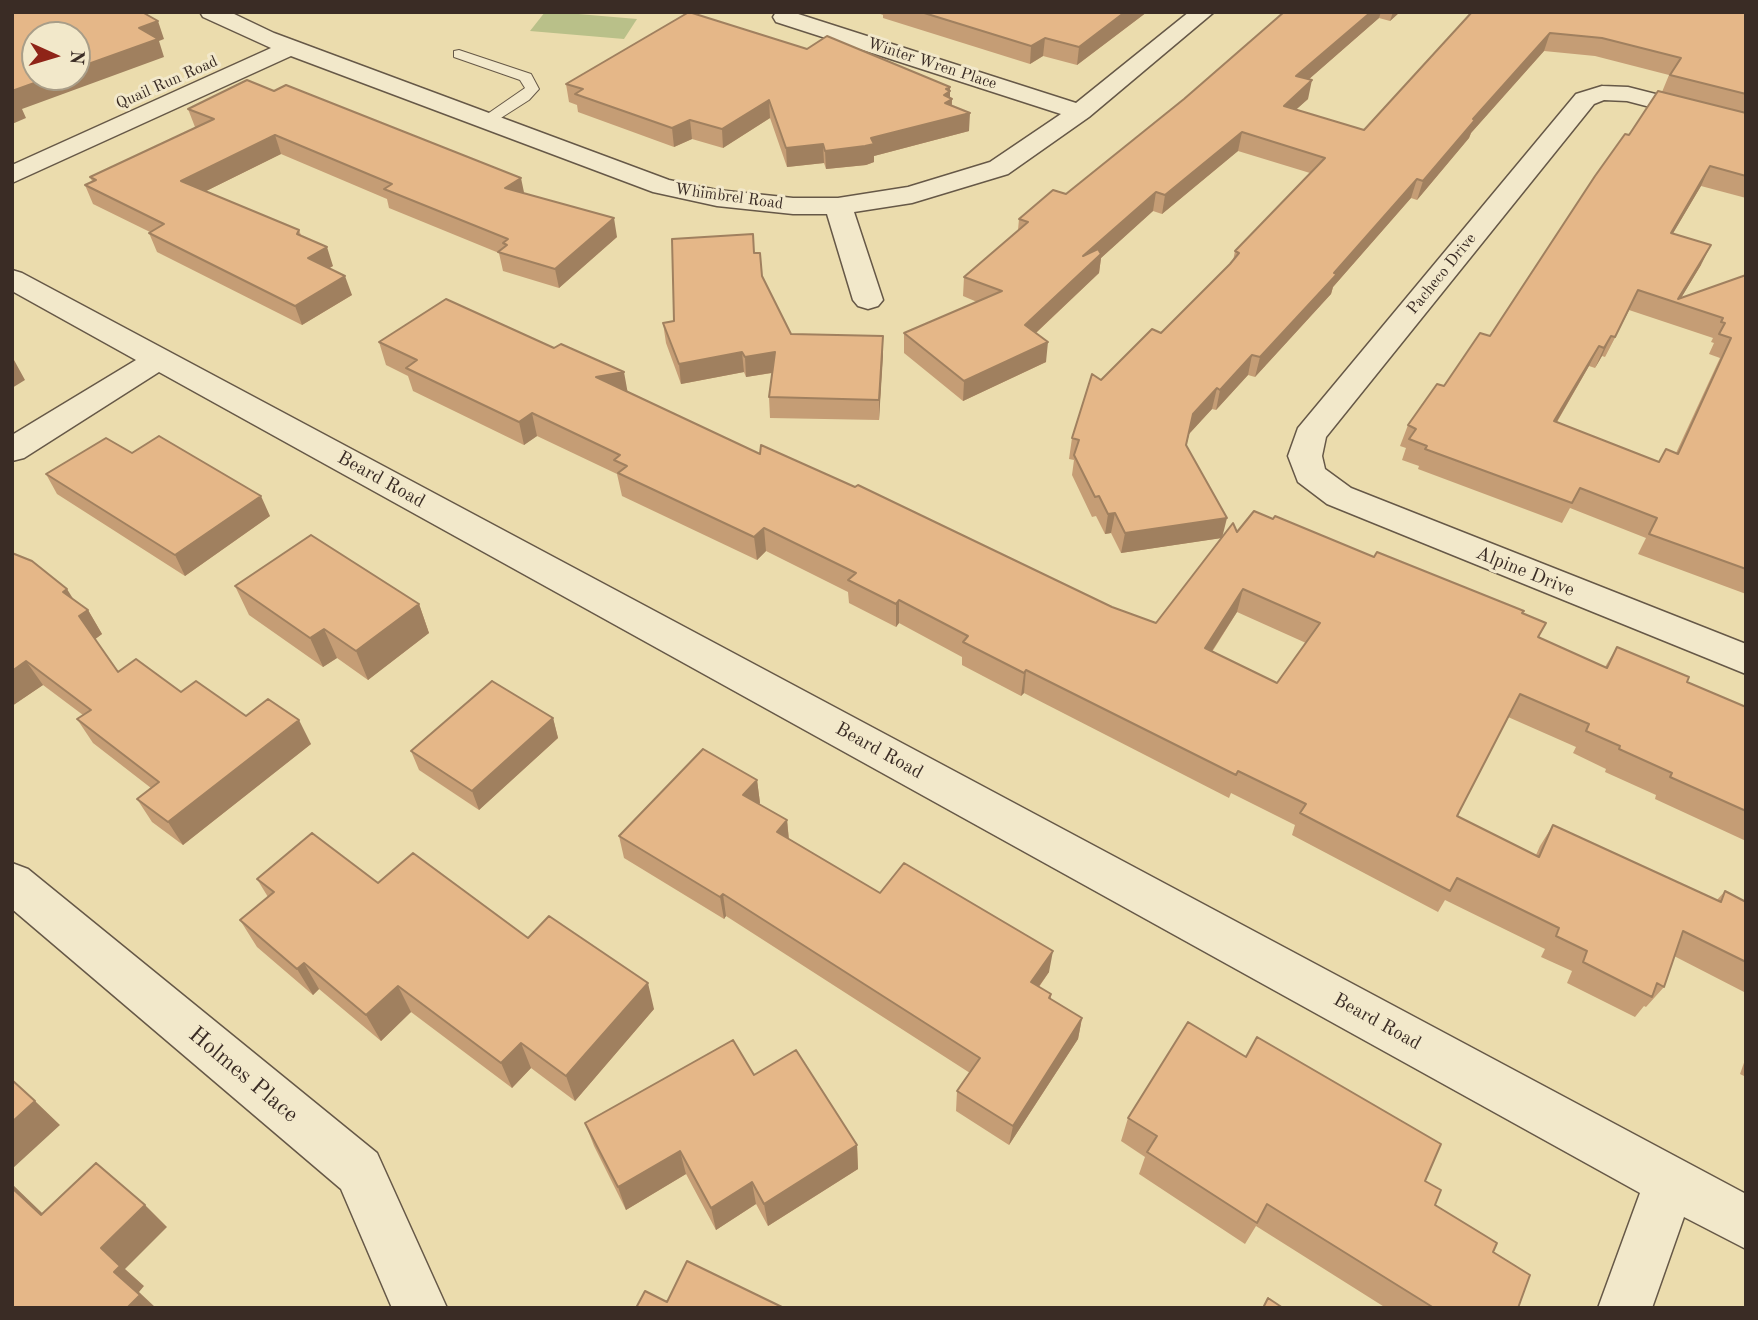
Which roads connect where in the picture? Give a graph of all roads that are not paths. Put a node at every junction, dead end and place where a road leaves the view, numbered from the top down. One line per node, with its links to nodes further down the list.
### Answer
1 (211, 12): 4 (street)
2 (1203, 12): 7 (street, Whimbrel Road)
3 (784, 17): 7 (street, Winter Wren Place)
4 (266, 38): 5 (street, Whimbrel Road); 10 (street, Quail Run Road)
5 (291, 47): 8 (street, Whimbrel Road); 11 (street, Quail Run Road)
6 (458, 54): 8 (lane)
7 (1080, 112): 12 (street, Whimbrel Road)
8 (488, 120): 12 (street, Whimbrel Road)
9 (1746, 125): 17 (street, Pacheco Drive)
10 (12, 152)
11 (12, 175)
12 (838, 206): 14 (street)
13 (12, 279): 15 (street, Beard Road)
14 (868, 300)
15 (159, 359): 16 (street); 20 (street, Beard Road)
16 (12, 450)
17 (1310, 474): 18 (street, Alpine Drive)
18 (1746, 660)
19 (12, 882): 22 (street, Holmes Place)
20 (1670, 1182): 21 (street, Beard Road); 23 (street)
21 (1746, 1223)
22 (420, 1308)
23 (1625, 1308)

